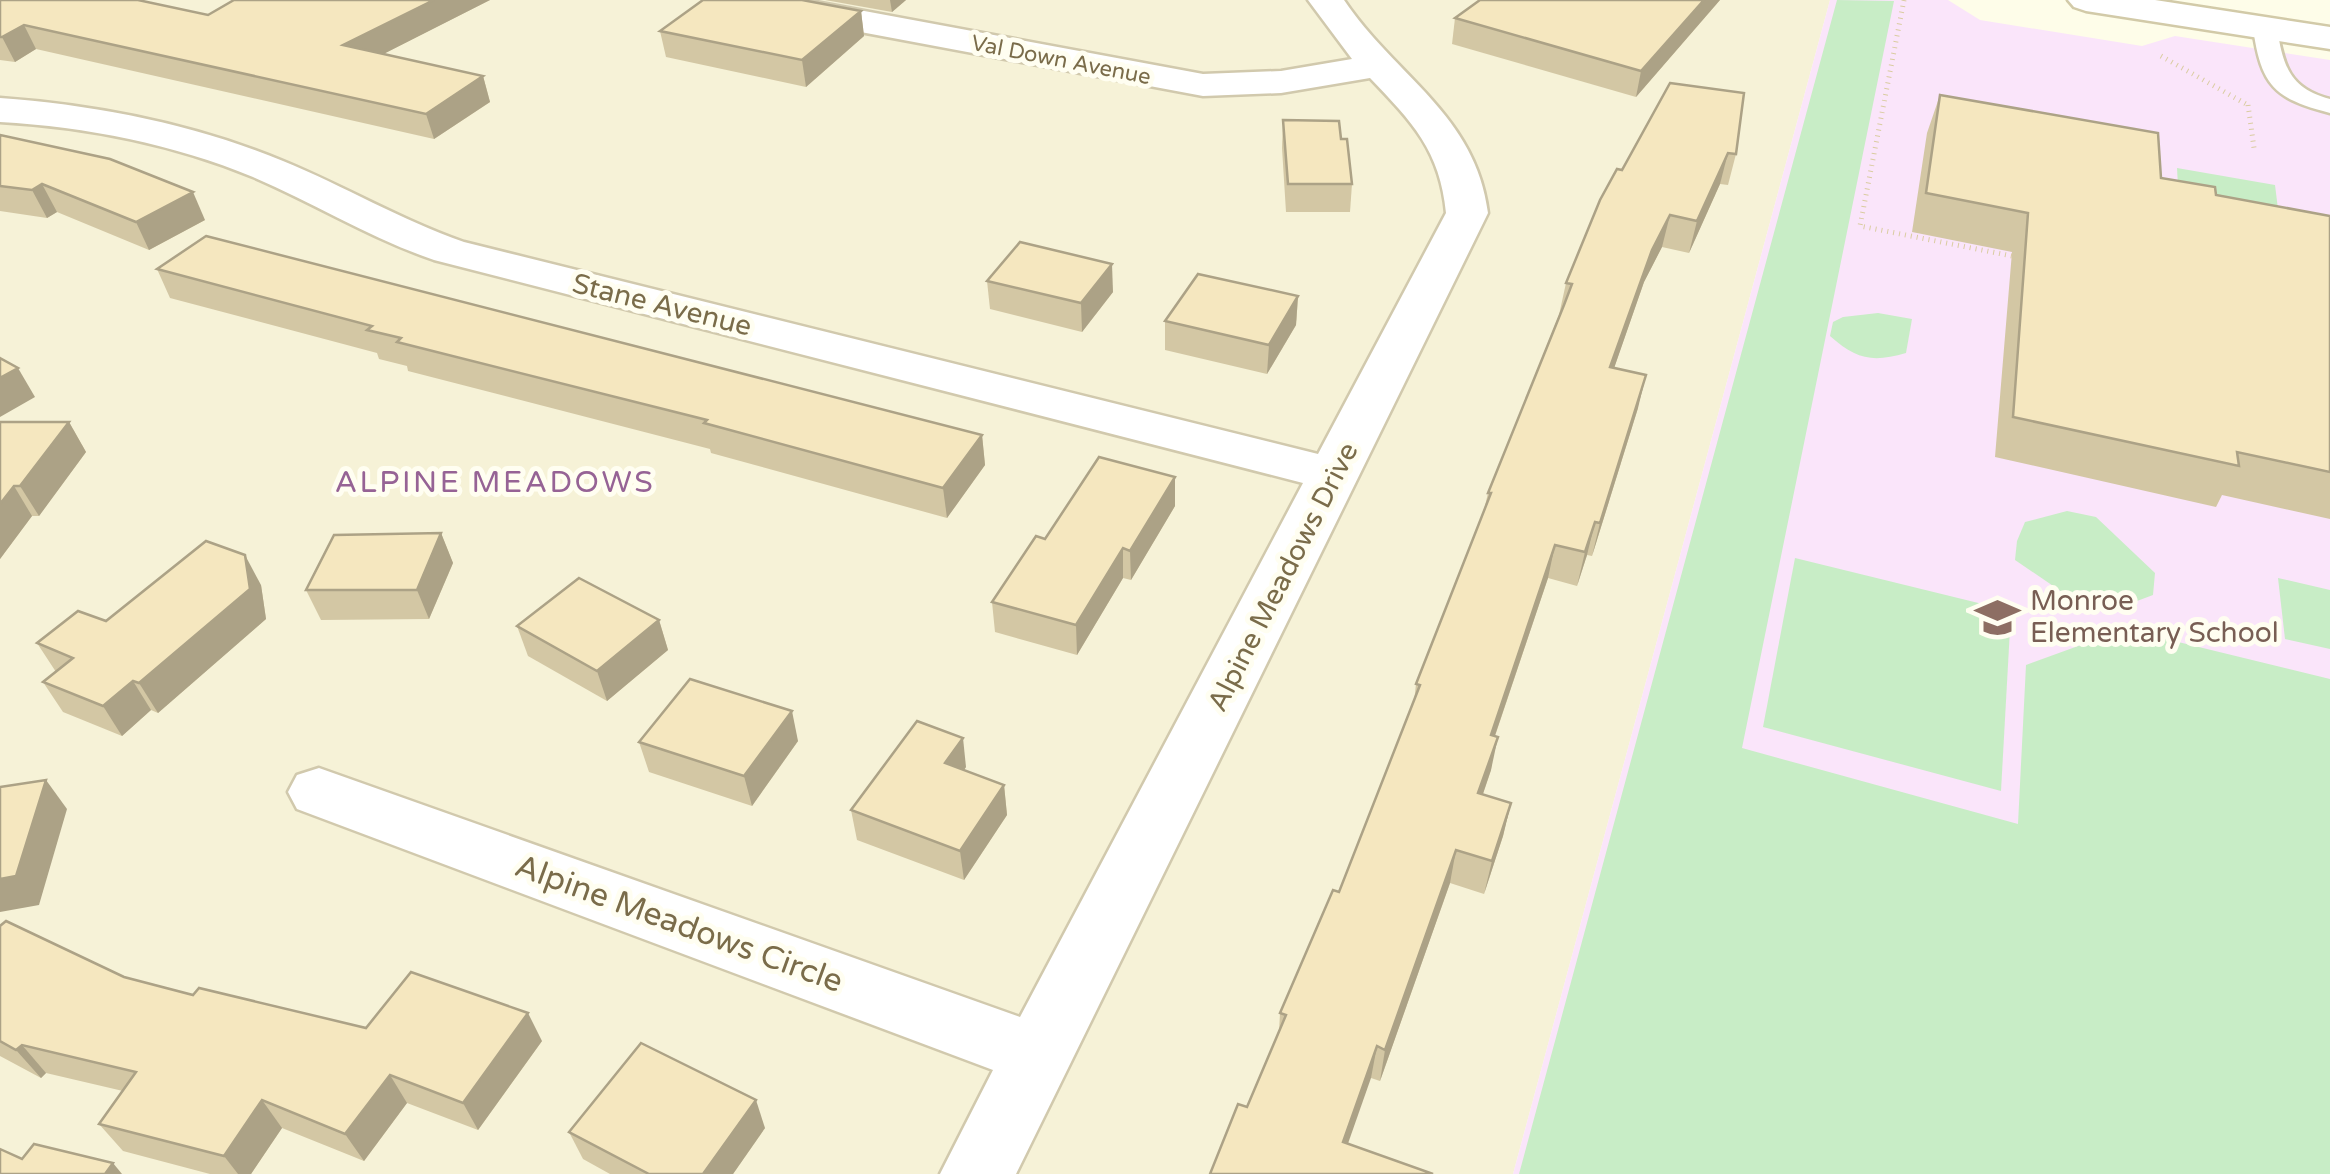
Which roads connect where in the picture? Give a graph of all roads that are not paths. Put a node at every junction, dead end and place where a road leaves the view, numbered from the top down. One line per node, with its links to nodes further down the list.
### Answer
1 (748, 0): 6 (street, Val Down Avenue)
2 (1326, 0): 6 (street, Alpine Meadows Drive)
3 (2086, 0): 4 (street)
4 (2265, 28): 5 (street); 7 (lane)
5 (2330, 38)
6 (1377, 66): 9 (street, Alpine Meadows Drive)
7 (2330, 106)
8 (0, 110): 9 (street, Stane Avenue)
9 (1336, 475): 11 (street, Alpine Meadows Drive)
10 (320, 792): 11 (street, Alpine Meadows Circle)
11 (1038, 1055): 12 (street, Alpine Meadows Drive)
12 (977, 1174)

